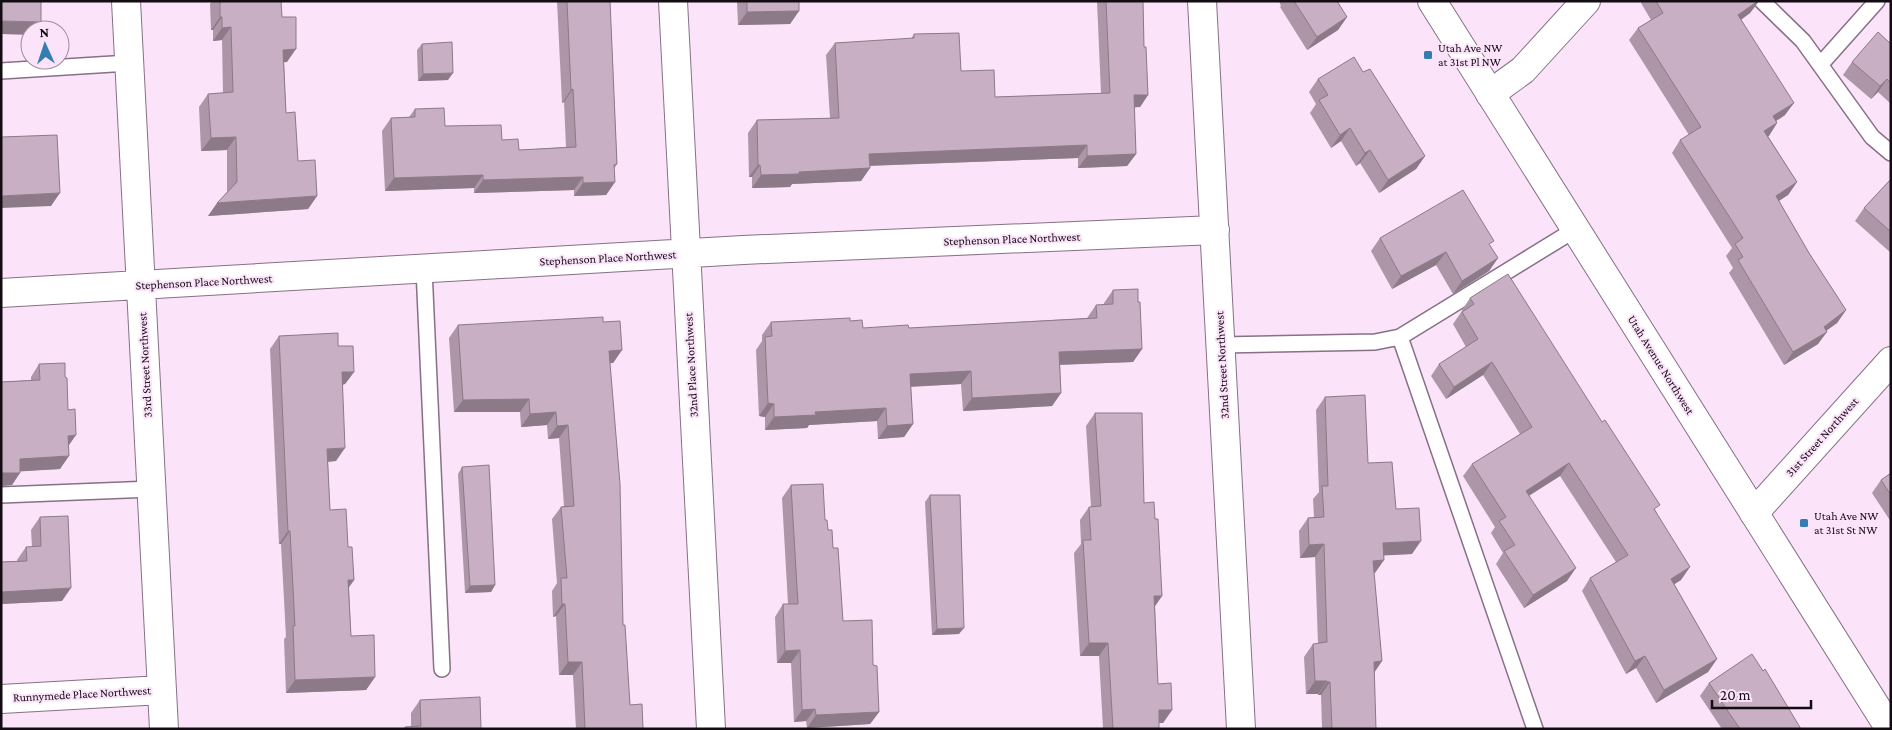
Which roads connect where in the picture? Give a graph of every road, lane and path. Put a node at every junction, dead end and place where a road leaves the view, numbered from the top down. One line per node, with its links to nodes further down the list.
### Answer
1 (126, 1): 8 (street, 33rd Street Northwest)
2 (673, 1): 15 (street, 32nd Place Northwest)
3 (1202, 1): 14 (street, 32nd Street Northwest)
4 (1432, 1): 11 (street, Utah Avenue Northwest)
5 (1586, 1): 11 (street)
6 (1762, 1): 9 (lane)
7 (1877, 1): 9 (lane)
8 (129, 63): 10 (lane); 17 (street, 33rd Street Northwest)
9 (1820, 65): 12 (lane)
10 (1, 71)
11 (1490, 94): 13 (street, Utah Avenue Northwest)
12 (1891, 153)
13 (1576, 229): 19 (lane); 24 (street, Utah Avenue Northwest)
14 (1215, 230): 15 (street, Stephenson Place Northwest); 20 (street, 32nd Street Northwest)
15 (686, 254): 16 (street, Stephenson Place Northwest); 29 (street, 32nd Place Northwest)
16 (424, 269): 17 (street, Stephenson Place Northwest); 25 (lane)
17 (141, 286): 18 (street, Stephenson Place Northwest); 22 (street, 33rd Street Northwest)
18 (1, 293)
19 (1400, 338): 20 (lane); 31 (lane)
20 (1221, 345): 30 (street, 32nd Street Northwest)
21 (1891, 361): 24 (street, 31st Street Northwest)
22 (152, 489): 23 (lane); 26 (street, 33rd Street Northwest)
23 (1, 496)
24 (1754, 513): 32 (street, Utah Avenue Northwest)
25 (442, 669)
26 (162, 690): 27 (street, Runnymede Place Northwest); 28 (street, 33rd Street Northwest)
27 (1, 698)
28 (164, 729)
29 (711, 729)
30 (1241, 729)
31 (1535, 729)
32 (1890, 729)

